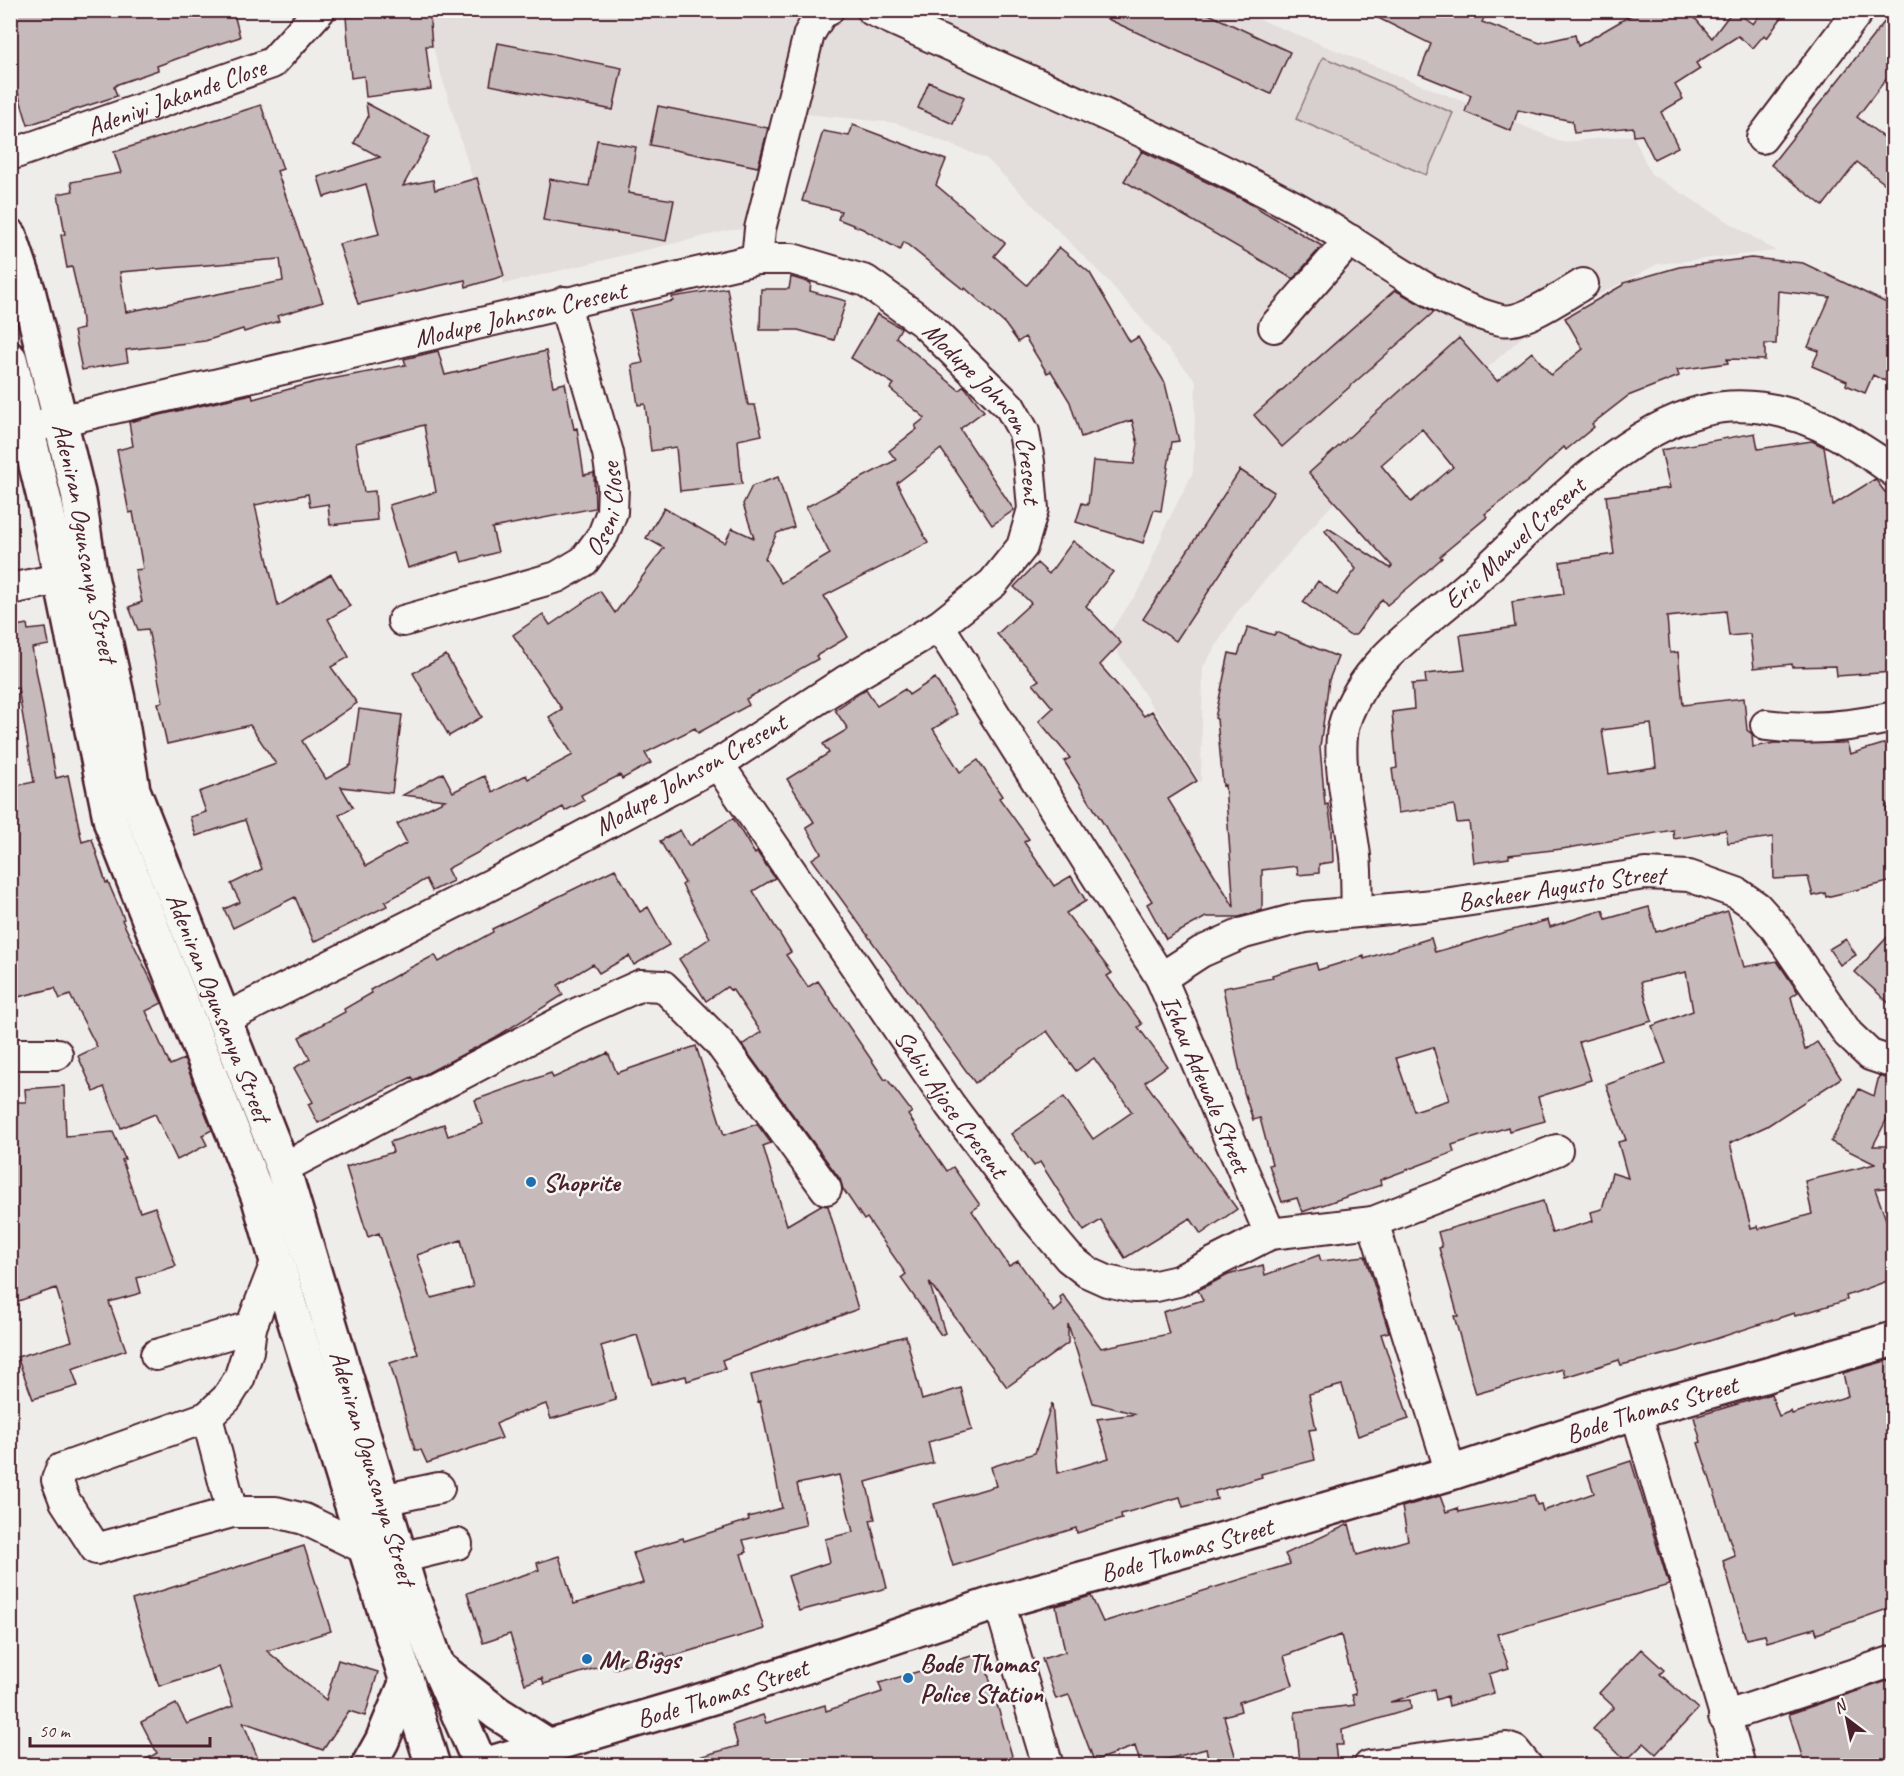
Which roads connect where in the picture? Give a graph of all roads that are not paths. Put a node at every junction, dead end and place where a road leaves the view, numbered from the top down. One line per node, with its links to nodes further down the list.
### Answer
1 (320, 10): 6 (street, Adeniyi Jakande Close)
2 (828, 10): 9 (street)
3 (872, 10): 8 (street)
4 (1858, 10): 5 (street)
5 (1762, 138)
6 (10, 154)
7 (10, 236): 14 (main road, Adeniran Ogunsanya Street)
8 (1350, 240): 10 (street); 12 (street)
9 (757, 259): 11 (street, Modupe Johnson Cresent); 20 (street, Modupe Johnson Cresent)
10 (1583, 284)
11 (564, 302): 14 (street, Modupe Johnson Cresent); 19 (street, Oseni Close)
12 (1274, 327)
13 (10, 359): 15 (main road, Adeniran Ogunsanya Street)
14 (60, 420): 15 (street, Modupe Johnson Cresent); 17 (main road, Adeniran Ogunsanya Street)
15 (28, 428): 17 (main road, Adeniran Ogunsanya Street)
16 (1893, 472): 24 (street, Eric Manuel Cresent)
17 (75, 576): 18 (street); 26 (main road, Adeniran Ogunsanya Street); 35 (main road, Adeniran Ogunsanya Street)
18 (10, 589)
19 (403, 621)
20 (939, 626): 23 (street, Modupe Johnson Cresent); 25 (street, Ishau Adewale Street)
21 (1893, 717): 22 (street)
22 (1766, 725)
23 (718, 764): 26 (street, Modupe Johnson Cresent); 34 (street, Sabiu Ajose Cresent)
24 (1357, 910): 25 (street, Basheer Augusto Street); 29 (street, Basheer Augusto Street)
25 (1161, 978): 34 (street, Ishau Adewale Street)
26 (224, 1019): 31 (main road, Adeniran Ogunsanya Street)
27 (10, 1054): 28 (street)
28 (57, 1054)
29 (1893, 1063)
30 (1557, 1150): 33 (street)
31 (283, 1168): 32 (street); 36 (main road, Adeniran Ogunsanya Street)
32 (826, 1189)
33 (1372, 1222): 34 (street); 42 (street)
34 (1270, 1234)
35 (284, 1285): 36 (main road); 37 (street); 47 (main road, Adeniran Ogunsanya Street)
36 (319, 1286): 44 (main road, Adeniran Ogunsanya Street)
37 (251, 1327): 39 (street); 41 (street)
38 (1893, 1339): 40 (main road, Bode Thomas Street)
39 (156, 1354)
40 (1636, 1412): 42 (main road, Bode Thomas Street); 53 (street)
41 (207, 1417): 45 (street); 45 (street)
42 (1451, 1473): 49 (main road, Bode Thomas Street)
43 (439, 1488): 44 (street)
44 (382, 1500): 48 (main road, Adeniran Ogunsanya Street)
45 (232, 1512): 47 (street)
46 (457, 1544): 48 (street)
47 (364, 1548): 52 (main road, Adeniran Ogunsanya Street)
48 (400, 1558): 51 (main road, Adeniran Ogunsanya Street)
49 (999, 1602): 54 (main road, Bode Thomas Street); 58 (street)
50 (1893, 1661): 53 (street)
51 (438, 1668): 54 (main road); 57 (main road, Adeniran Ogunsanya Street)
52 (407, 1681): 55 (main road); 56 (main road, Adeniran Ogunsanya Street)
53 (1724, 1717): 61 (street)
54 (549, 1746): 57 (main road, Bode Thomas Street)
55 (368, 1766)
56 (433, 1766)
57 (481, 1766)
58 (1048, 1766)
59 (1369, 1766): 60 (street)
60 (1527, 1766)
61 (1740, 1766)

